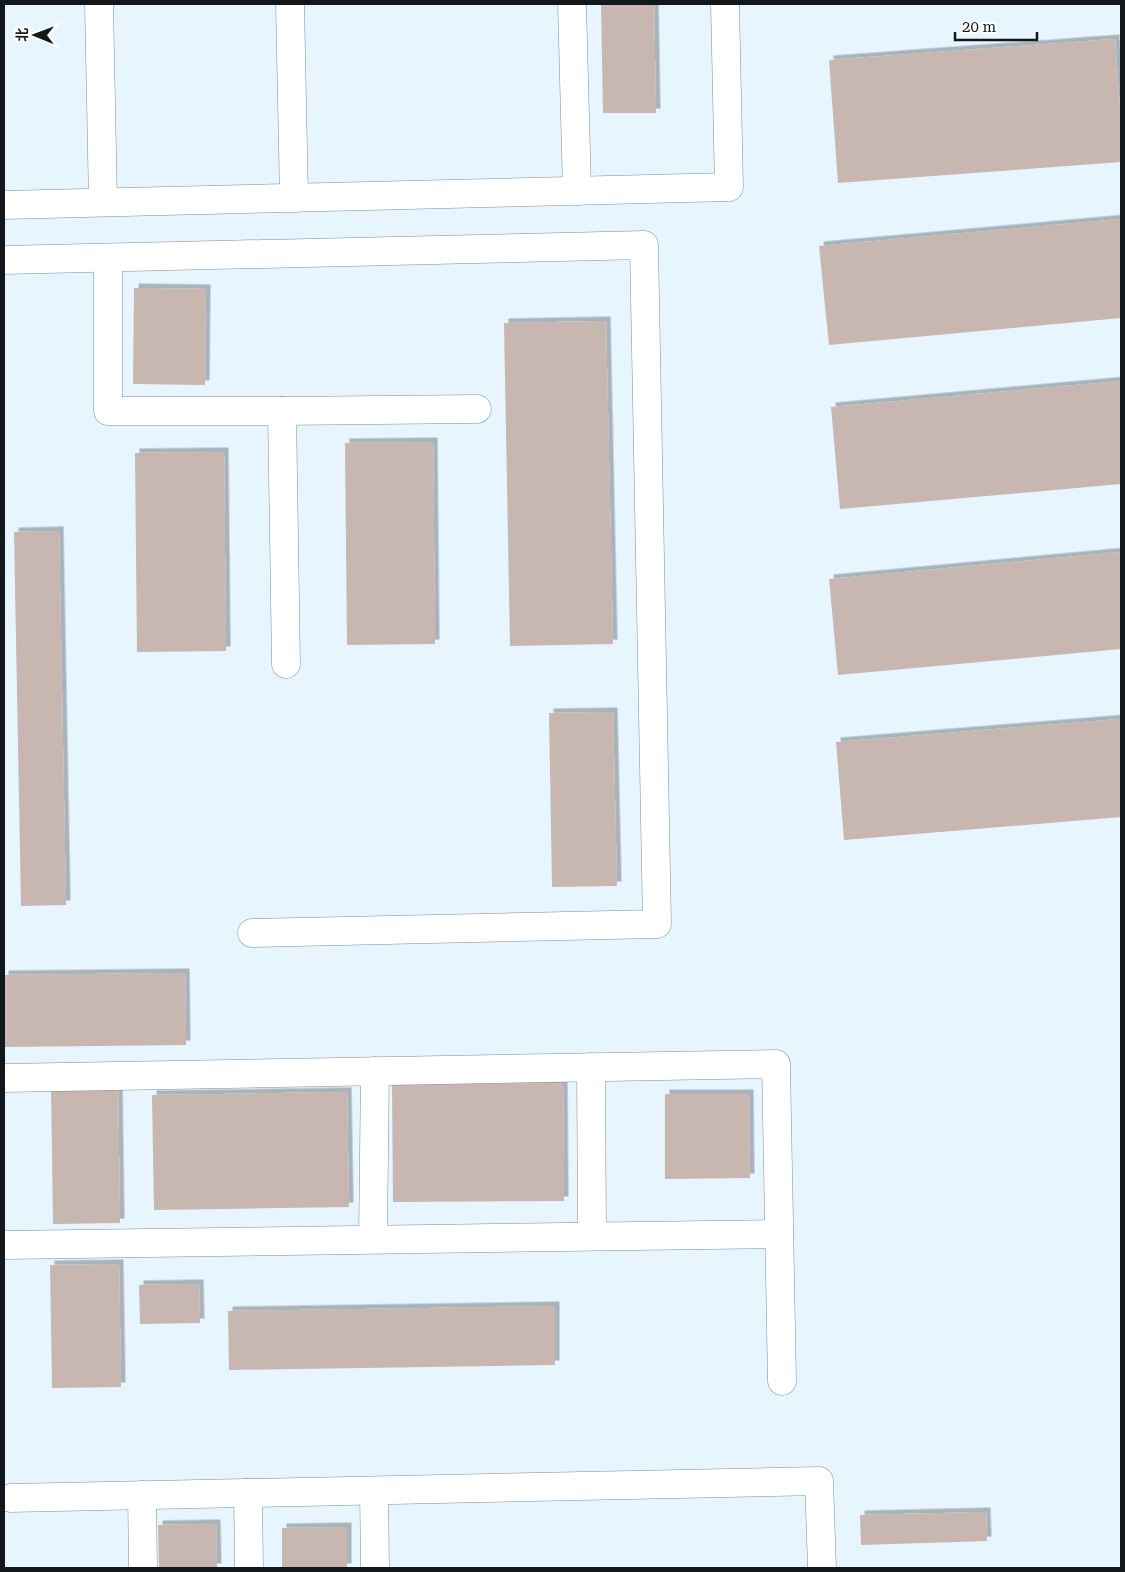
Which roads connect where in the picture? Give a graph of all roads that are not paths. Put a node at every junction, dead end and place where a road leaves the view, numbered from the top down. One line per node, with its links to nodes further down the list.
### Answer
1 (98, 4): 7 (lane)
2 (290, 4): 6 (lane)
3 (572, 4): 5 (lane)
4 (725, 4): 5 (lane)
5 (577, 190): 6 (lane)
6 (294, 198): 7 (lane)
7 (104, 202): 8 (lane)
8 (4, 205)
9 (108, 258): 10 (lane); 12 (lane); 14 (lane)
10 (4, 260)
11 (477, 409): 12 (lane)
12 (282, 411): 13 (lane)
13 (286, 664)
14 (252, 933)
15 (591, 1067): 16 (lane); 18 (lane); 19 (lane)
16 (375, 1072): 17 (lane); 20 (lane)
17 (4, 1078)
18 (779, 1234): 19 (lane); 22 (lane)
19 (592, 1236): 20 (lane)
20 (373, 1239): 21 (lane)
21 (4, 1245)
22 (782, 1381)
23 (374, 1491): 24 (lane); 29 (lane); 30 (lane)
24 (248, 1493): 25 (lane); 28 (lane)
25 (142, 1496): 26 (lane); 27 (lane)
26 (11, 1498)
27 (143, 1568)
28 (249, 1568)
29 (375, 1568)
30 (822, 1568)

